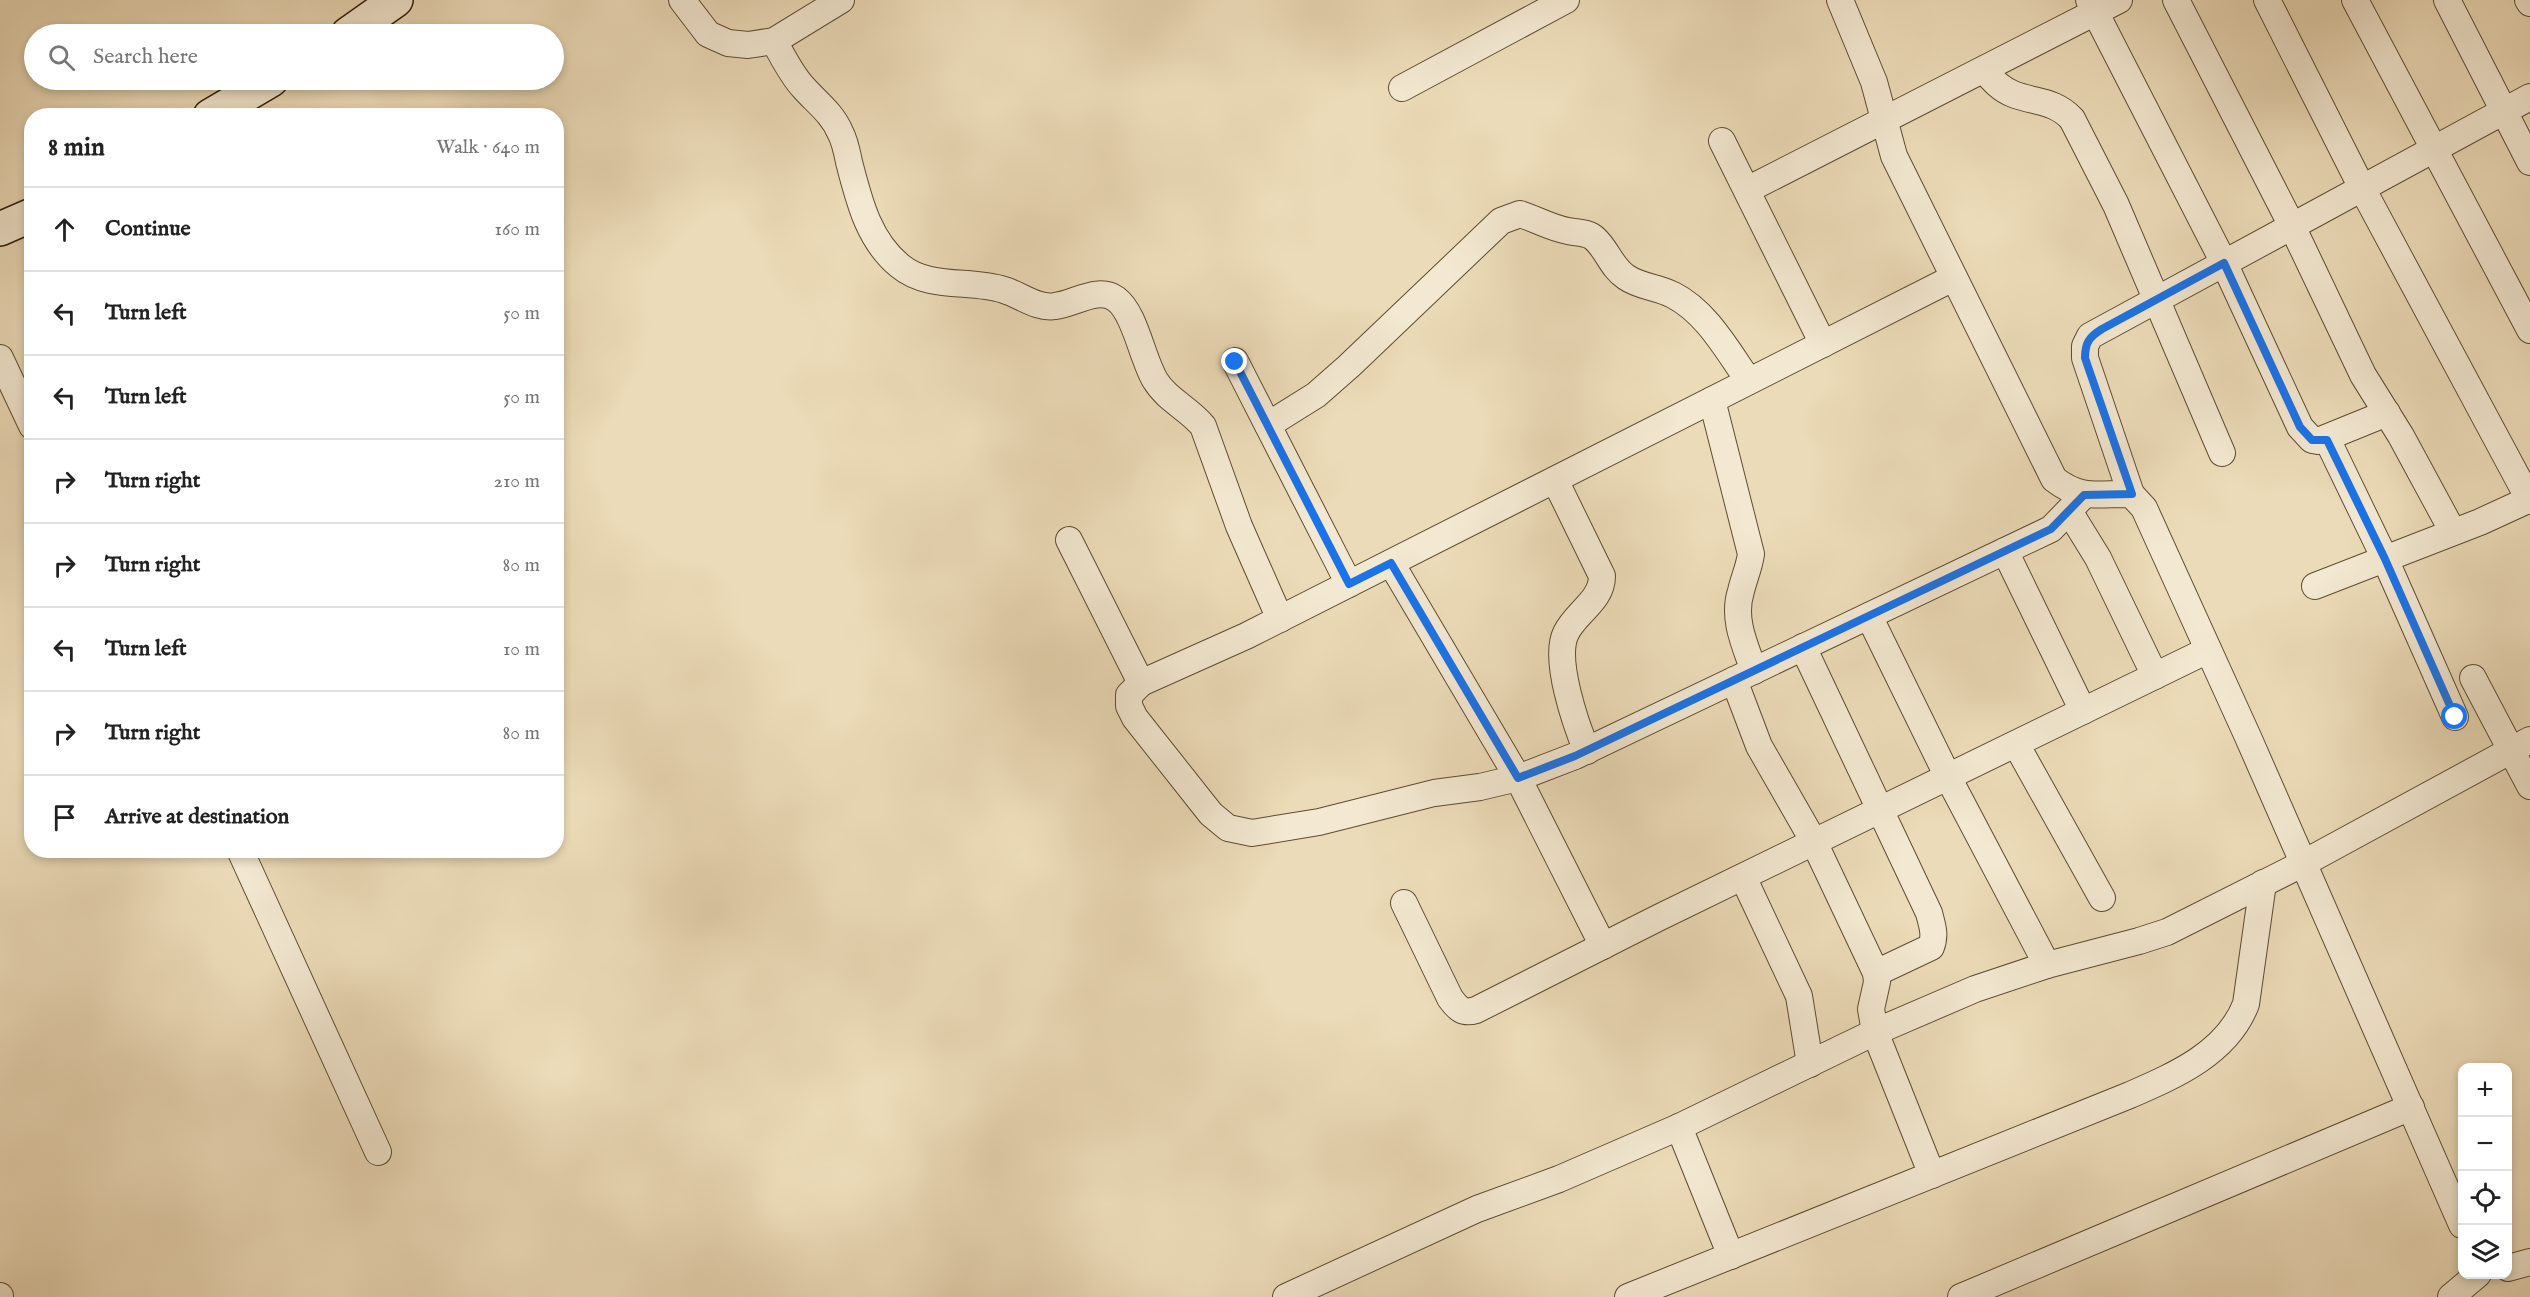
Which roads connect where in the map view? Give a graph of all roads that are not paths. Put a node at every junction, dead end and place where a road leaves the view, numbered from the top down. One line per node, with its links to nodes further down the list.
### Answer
1 (396, 0): 12 (street)
2 (682, 0): 13 (street)
3 (841, 0): 13 (street)
4 (1566, 0): 15 (street)
5 (1840, 0): 20 (street)
6 (2119, 0): 11 (street)
7 (2176, 0): 27 (street)
8 (2267, 0): 24 (street)
9 (2355, 0): 22 (street)
10 (2447, 0): 19 (street)
11 (2092, 6): 14 (street); 29 (street)
12 (362, 24)
13 (774, 41): 55 (street)
14 (1984, 70): 20 (street); 31 (street)
15 (1402, 88)
16 (254, 90): 18 (street)
17 (2530, 97): 19 (street)
18 (224, 108)
19 (2504, 111): 22 (street); 23 (street)
20 (1883, 122): 25 (street); 30 (street)
21 (1722, 141): 25 (street)
22 (2435, 149): 24 (street); 32 (street)
23 (2530, 162)
24 (2362, 188): 27 (street); 45 (street)
25 (1746, 190): 33 (street)
26 (24, 219): 28 (street)
27 (2292, 226): 29 (street); 39 (street)
28 (0, 230)
29 (2224, 263): 31 (street); 41 (street)
30 (1953, 278): 33 (street); 46 (street)
31 (2156, 300): 42 (street); 44 (street)
32 (2530, 330)
33 (1823, 344): 36 (street)
34 (0, 358): 38 (street)
35 (1235, 362): 40 (street)
36 (1749, 381): 37 (street); 40 (street)
37 (1712, 400): 43 (street); 58 (street)
38 (24, 409)
39 (2387, 413): 41 (street); 47 (street)
40 (1268, 425): 52 (street)
41 (2327, 440): 50 (street)
42 (2222, 453)
43 (1555, 480): 51 (street); 66 (street)
44 (2132, 494): 46 (street); 57 (street)
45 (2530, 500): 47 (street)
46 (2077, 503): 49 (street); 59 (street)
47 (2453, 532): 50 (street)
48 (1070, 540): 61 (street)
49 (2005, 551): 54 (street); 62 (street)
50 (2385, 559): 53 (street); 63 (street)
51 (1391, 563): 52 (street); 68 (street)
52 (1349, 584): 55 (street)
53 (2315, 586)
54 (1869, 616): 56 (street); 67 (street)
55 (1280, 619): 61 (street)
56 (1803, 647): 58 (street); 70 (street)
57 (2208, 650): 59 (street); 73 (street)
58 (1744, 675): 66 (street); 71 (street)
59 (2155, 676): 62 (street)
60 (2473, 678): 65 (street)
61 (1141, 683): 68 (street)
62 (2083, 711): 64 (street)
63 (2455, 717)
64 (2016, 744): 67 (street); 76 (street)
65 (2520, 745): 69 (street); 73 (street)
66 (1587, 751): 68 (street)
67 (1948, 777): 70 (street); 79 (street)
68 (1518, 778): 78 (street)
69 (2530, 786)
70 (1879, 811): 71 (street); 80 (street)
71 (1814, 842): 74 (street); 80 (street)
72 (244, 858): 85 (street)
73 (2302, 864): 75 (street); 83 (street)
74 (1743, 877): 78 (street); 82 (street)
75 (2263, 883): 79 (street); 86 (street)
76 (2102, 898)
77 (1404, 903): 78 (street)
78 (1603, 946)
79 (2047, 965): 81 (street)
80 (1876, 973): 81 (street)
81 (1875, 1032): 82 (street); 86 (street)
82 (1810, 1064): 84 (street)
83 (2411, 1107): 87 (street); 94 (street)
84 (1679, 1127): 88 (street); 92 (street)
85 (378, 1152)
86 (1932, 1175): 88 (street)
87 (2458, 1214)
88 (1731, 1256): 93 (street)
89 (2530, 1262): 90 (street)
90 (2512, 1267)
91 (2473, 1279): 95 (street)
92 (1286, 1297)
93 (1628, 1297)
94 (1961, 1297)
95 (2451, 1297)

